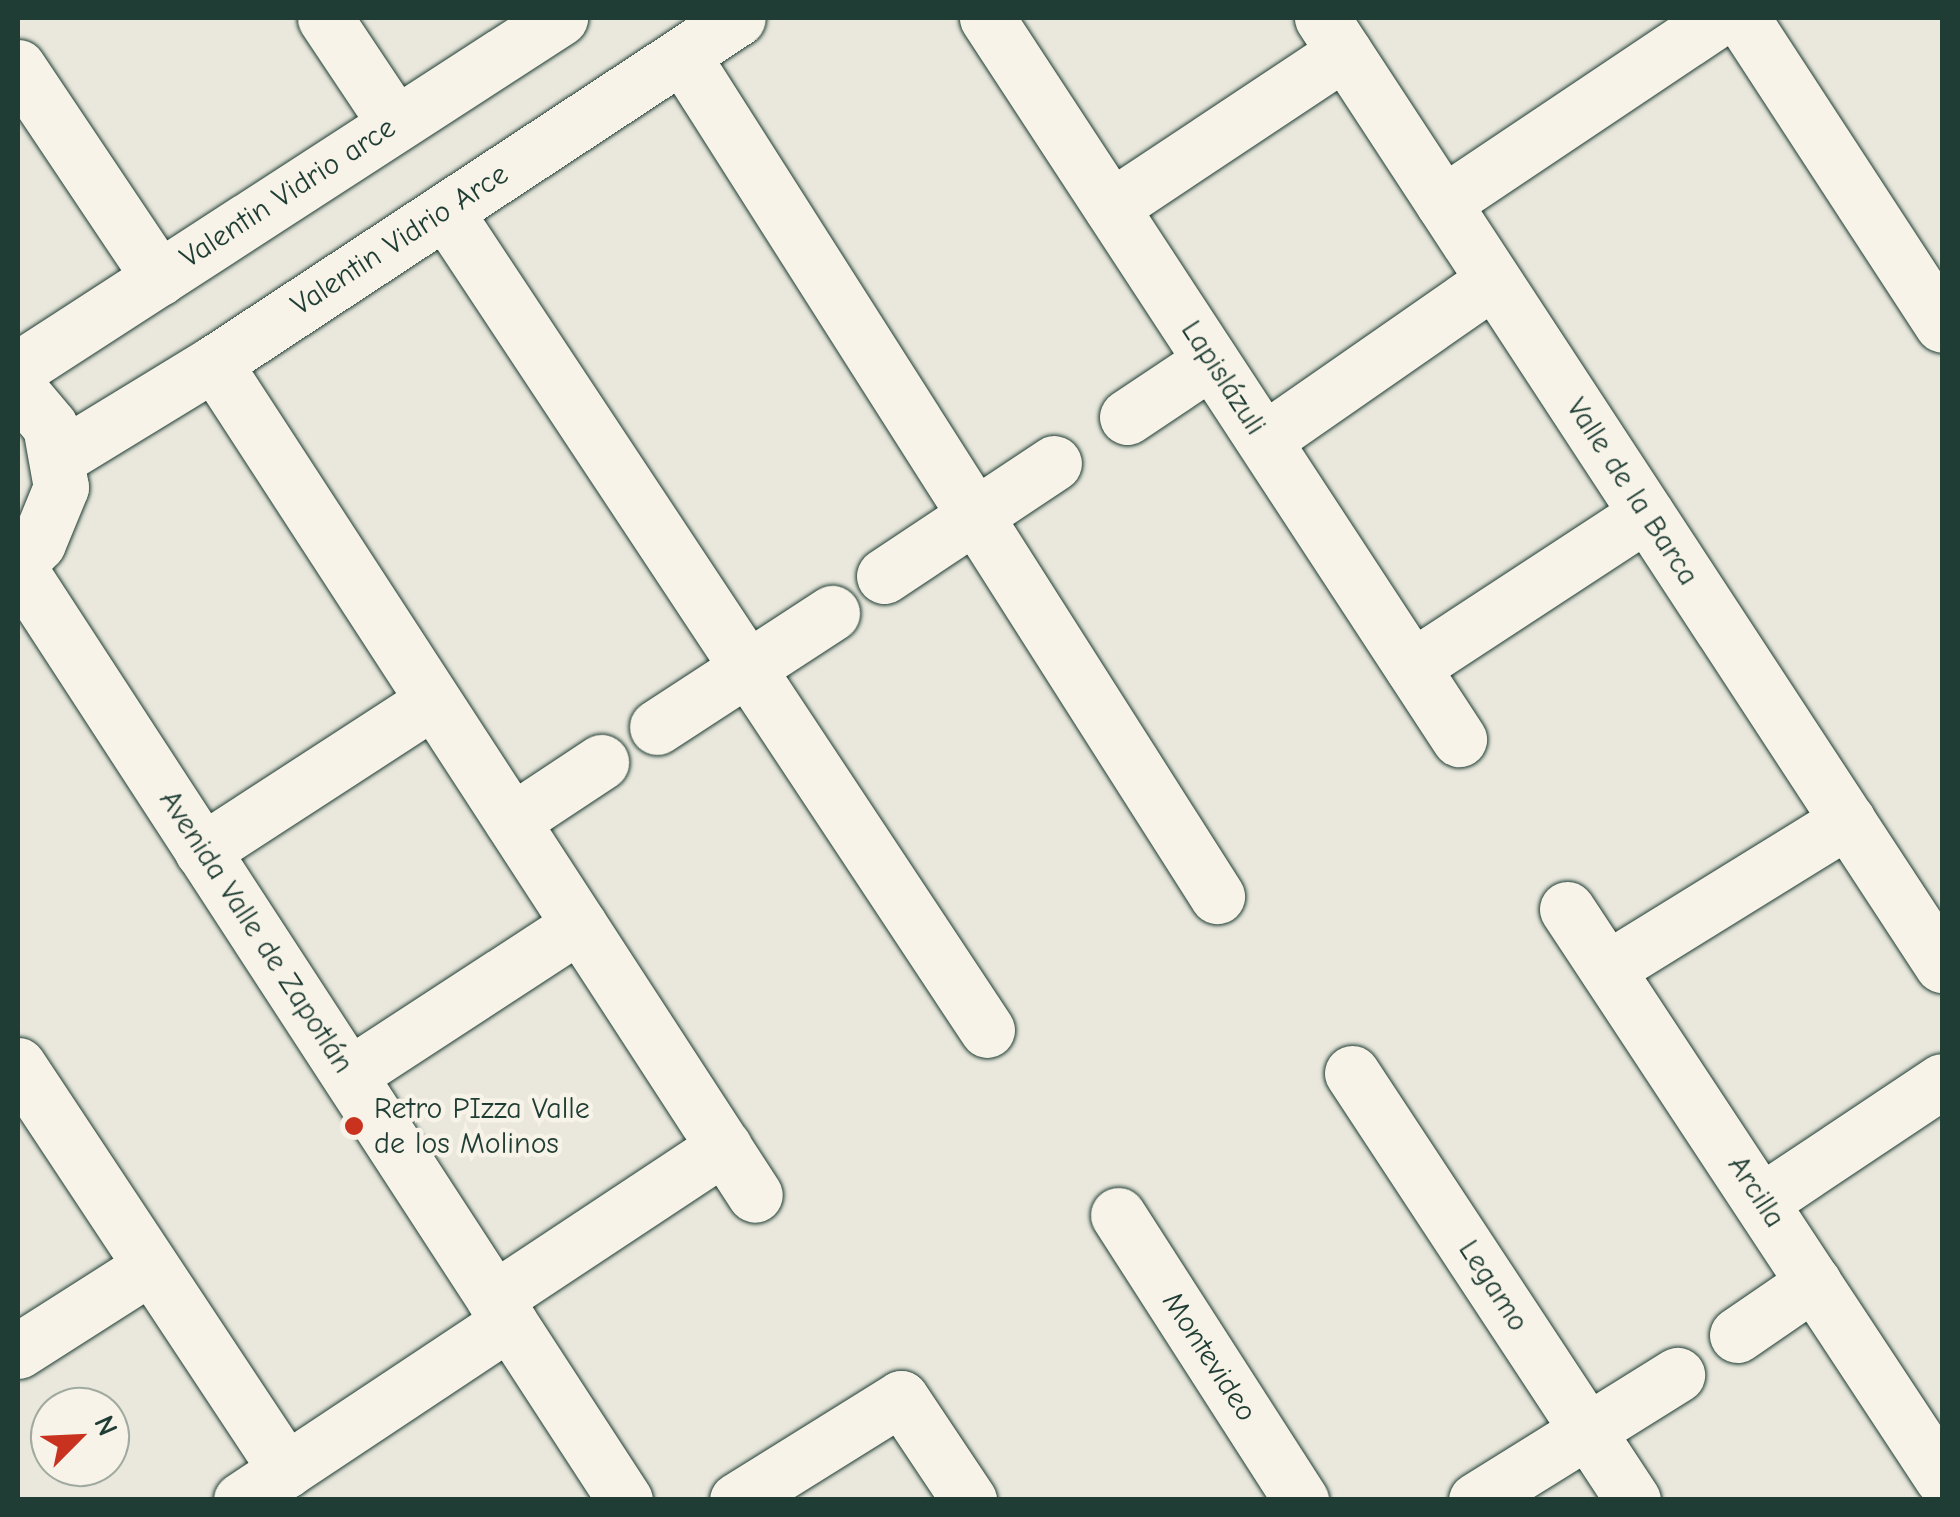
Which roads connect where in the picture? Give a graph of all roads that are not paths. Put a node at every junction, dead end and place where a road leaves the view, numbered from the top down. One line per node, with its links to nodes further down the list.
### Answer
1 (325, 18): 10 (street)
2 (560, 18): 10 (street, Valentin Vidrio arce)
3 (738, 18): 8 (street, Valentin Vidrio Arce)
4 (988, 18): 12 (street, Lapislázuli)
5 (1719, 18): 11 (street)
6 (1742, 18): 16 (street)
7 (1333, 35): 11 (street, Valle de la Barca); 12 (street)
8 (682, 55): 13 (street, Valentin Vidrio Arce); 26 (street)
9 (18, 68): 14 (street)
10 (395, 123): 14 (street, Valentin Vidrio arce)
11 (1442, 202): 15 (street, Valle de la Barca)
12 (1112, 208): 17 (street, Lapislázuli)
13 (445, 210): 18 (street, Valentin Vidrio Arce); 30 (street)
14 (160, 278): 19 (street, Valentin Vidrio arce)
15 (1493, 280): 22 (street); 25 (street, Valle de la Barca)
16 (1942, 326)
17 (1211, 361): 21 (street); 22 (street, Lapislázuli)
18 (214, 363): 23 (street, Valentin Vidrio Arce); 32 (street)
19 (18, 369)
20 (18, 388): 23 (street)
21 (1127, 417)
22 (1264, 440): 31 (street, Lapislázuli)
23 (60, 457): 27 (street)
24 (1054, 463): 26 (street)
25 (1646, 514): 31 (street); 36 (street, Valle de la Barca)
26 (974, 515): 28 (street); 39 (street)
27 (18, 565): 38 (street, Avenida Valle de Zapotlán)
28 (884, 576)
29 (832, 613): 30 (street)
30 (746, 665): 33 (street); 44 (street)
31 (1412, 667): 34 (street, Lapislázuli)
32 (433, 700): 37 (street); 38 (street)
33 (658, 727)
34 (1459, 739)
35 (600, 762): 37 (street)
36 (1848, 820): 42 (street, Valle de la Barca); 43 (street)
37 (512, 821): 41 (street)
38 (202, 850): 47 (street, Avenida Valle de Zapotlán)
39 (1217, 896)
40 (1567, 909): 43 (street, Arcilla)
41 (579, 925): 47 (street); 49 (street)
42 (1942, 965)
43 (1607, 969): 51 (street, Arcilla)
44 (987, 1030)
45 (18, 1065): 53 (street)
46 (1352, 1073): 60 (street, Legamo)
47 (349, 1075): 55 (street, Avenida Valle de Zapotlán)
48 (1942, 1081): 51 (street)
49 (724, 1146): 50 (street); 55 (street)
50 (755, 1195)
51 (1762, 1201): 54 (street, Arcilla)
52 (1118, 1216): 67 (street, Montevideo)
53 (150, 1268): 57 (street); 61 (street)
54 (1814, 1282): 56 (street); 59 (street, Arcilla)
55 (502, 1310): 61 (street); 64 (street, Avenida Valle de Zapotlán)
56 (1737, 1335)
57 (18, 1351)
58 (1677, 1375): 60 (street)
59 (1926, 1418): 62 (street, Arcilla)
60 (1586, 1428): 68 (street); 69 (street, Legamo)
61 (286, 1470): 63 (street)
62 (1942, 1478)
63 (241, 1500)
64 (625, 1500)
65 (738, 1500): 66 (street)
66 (969, 1500)
67 (1301, 1500)
68 (1476, 1500)
69 (1632, 1500)

